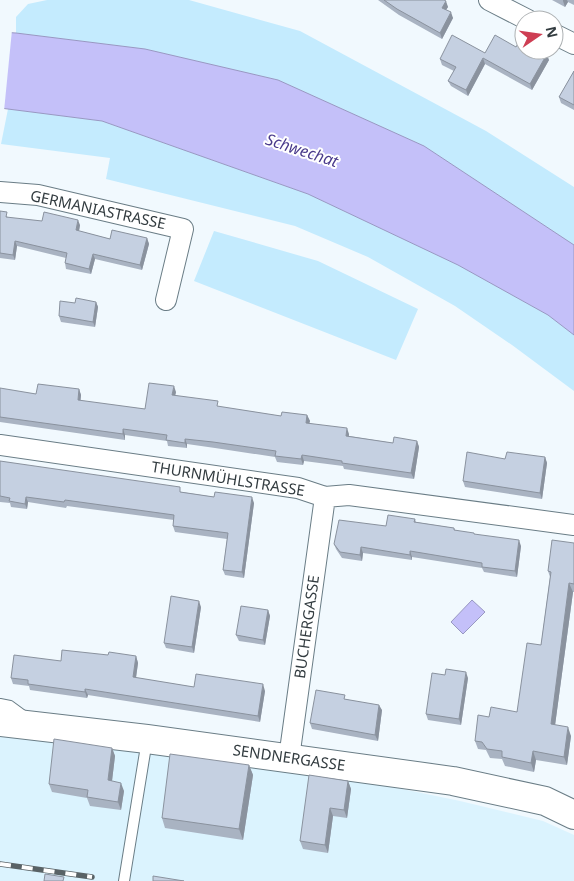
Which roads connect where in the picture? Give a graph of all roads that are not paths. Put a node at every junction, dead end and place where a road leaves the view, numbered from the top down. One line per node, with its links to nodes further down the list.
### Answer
1 (489, 0): 2 (street)
2 (514, 13)
3 (0, 192): 4 (street, GERMANIASTRASSE)
4 (166, 300)
5 (0, 445): 6 (street, THURNMÜHLSTRASSE)
6 (325, 497): 7 (street, THURNMÜHLSTRASSE); 12 (street, BUCHERGASSE)
7 (574, 525)
8 (0, 704): 10 (lane)
9 (0, 722): 10 (street, SENDNERGASSE)
10 (38, 727): 11 (street, SENDNERGASSE)
11 (147, 739): 12 (street, SENDNERGASSE); 14 (lane)
12 (289, 758): 13 (street, SENDNERGASSE)
13 (574, 815)
14 (124, 881)

